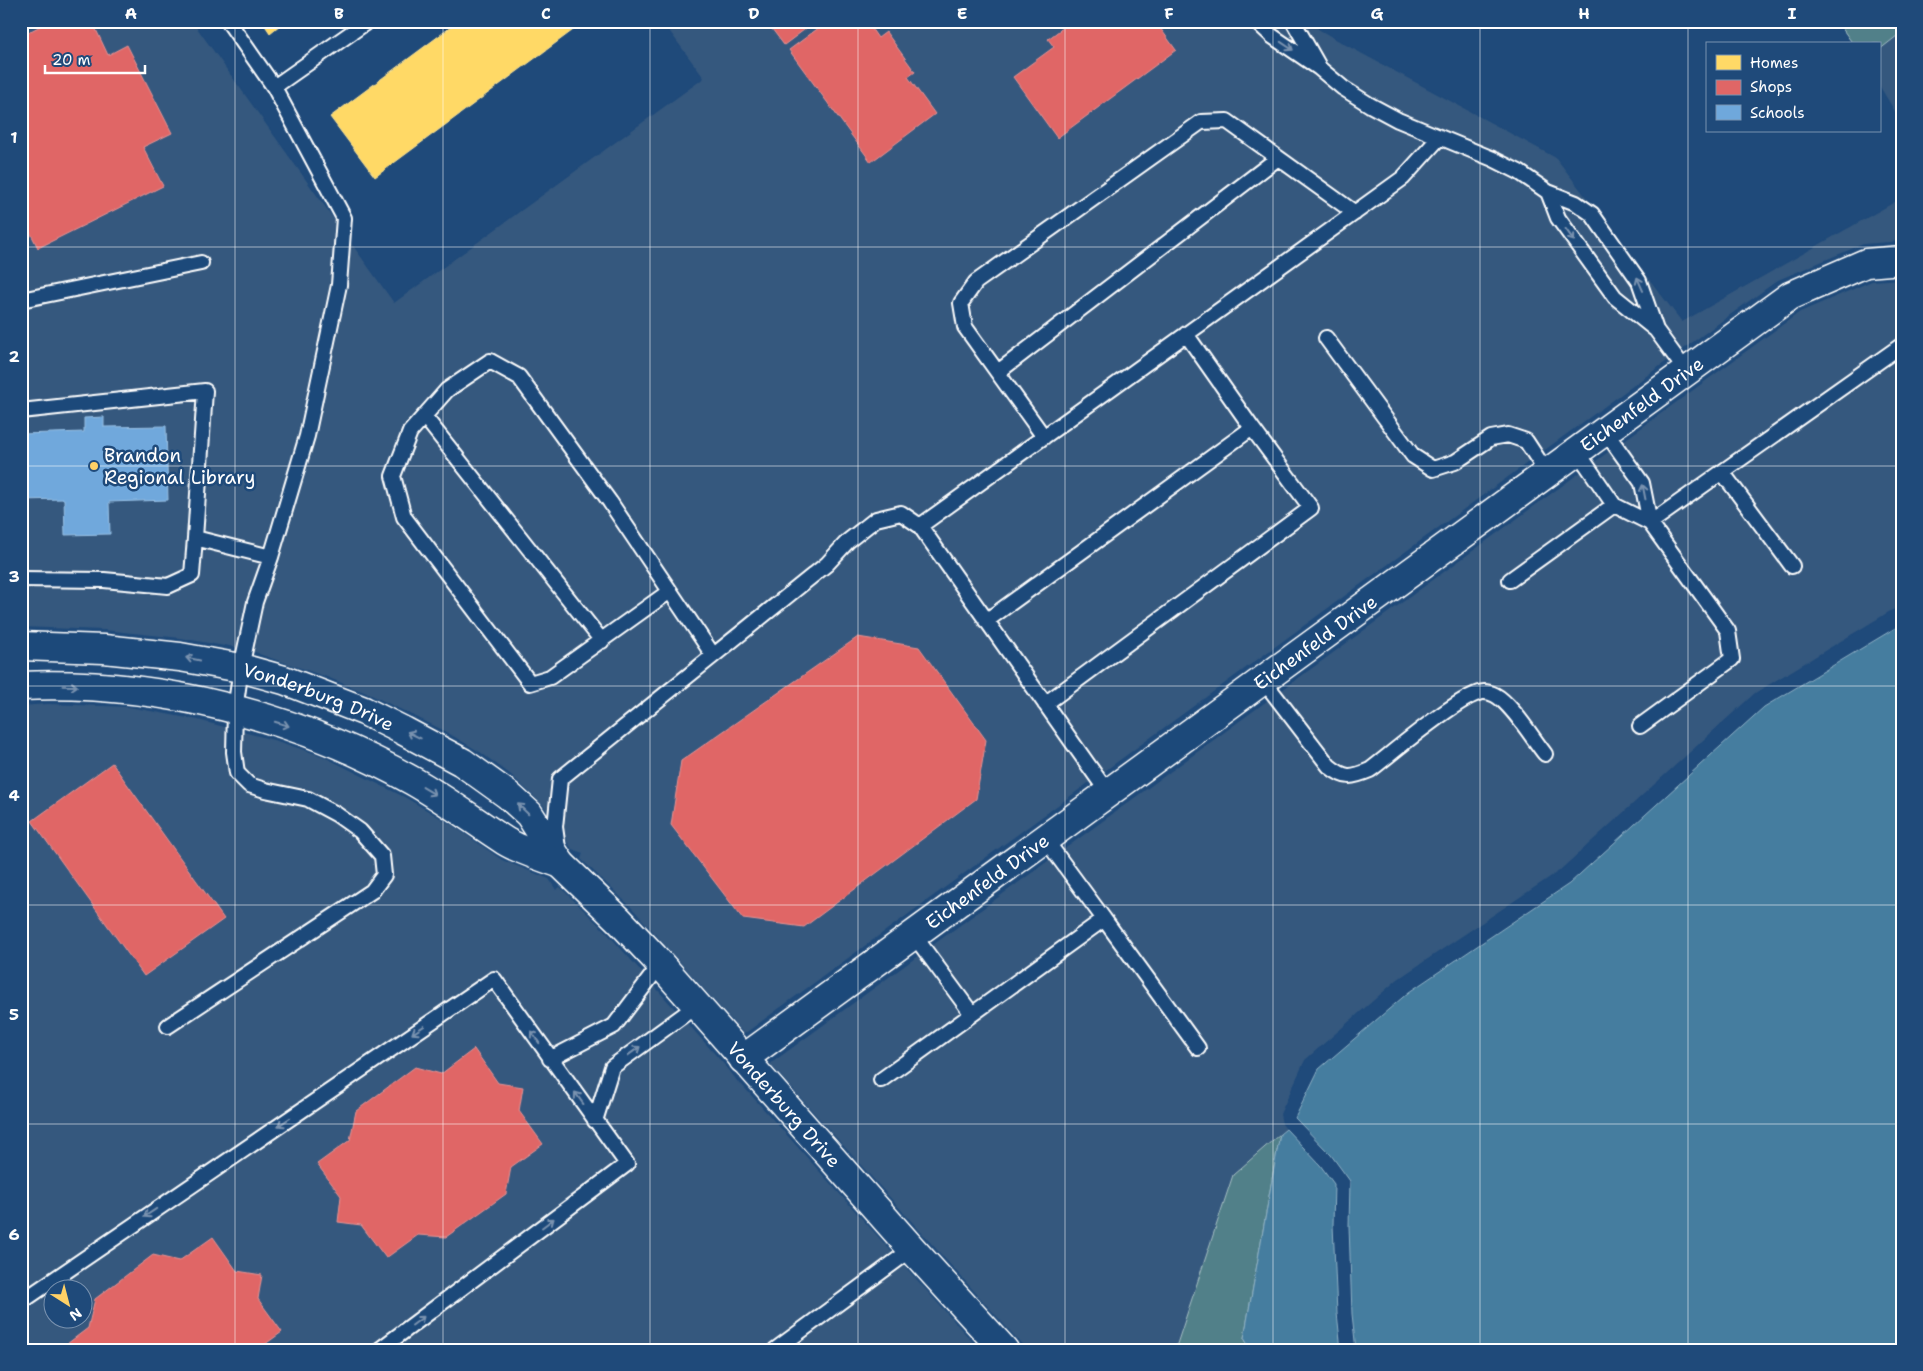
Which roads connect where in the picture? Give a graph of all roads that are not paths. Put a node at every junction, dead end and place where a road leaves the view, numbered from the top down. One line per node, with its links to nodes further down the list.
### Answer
1 (228, 21): 6 (lane)
2 (368, 21): 6 (lane)
3 (1256, 21): 5 (lane, one-way to 5)
4 (1293, 21): 5 (lane)
5 (1319, 68): 7 (lane)
6 (274, 87): 32 (lane)
7 (1439, 138): 9 (lane); 10 (lane)
8 (1278, 158): 10 (lane); 19 (lane); 19 (lane)
9 (1548, 192): 14 (lane, one-way to 14); 14 (lane, one-way to 9)
10 (1355, 213): 15 (lane)
11 (1902, 260): 18 (street, Eichenfeld Drive)
12 (201, 263): 13 (lane)
13 (21, 300)
14 (1656, 330): 18 (lane)
15 (1186, 334): 22 (lane); 24 (lane)
16 (1326, 338): 27 (lane)
17 (1902, 346): 26 (lane)
18 (1686, 371): 23 (street, Eichenfeld Drive)
19 (998, 372): 24 (lane)
20 (21, 411): 31 (lane)
21 (424, 416): 36 (lane); 38 (lane); 38 (lane)
22 (1252, 428): 37 (lane); 44 (lane)
23 (1604, 431): 25 (street, Eichenfeld Drive); 29 (lane, one-way to 23)
24 (1044, 437): 30 (lane)
25 (1577, 451): 27 (street, Eichenfeld Drive); 28 (lane)
26 (1722, 472): 29 (lane); 33 (lane)
27 (1547, 473): 42 (street, Eichenfeld Drive)
28 (1614, 505): 29 (lane); 35 (lane)
29 (1650, 522): 46 (lane)
30 (920, 526): 37 (lane); 40 (lane)
31 (195, 538): 32 (lane); 34 (lane)
32 (271, 557): 41 (lane)
33 (1792, 566)
34 (21, 579)
35 (1510, 580)
36 (670, 591): 38 (lane); 40 (lane)
37 (986, 621): 44 (lane)
38 (602, 641)
39 (21, 646): 41 (street, Vonderburg Drive, one-way to 39)
40 (713, 655): 50 (lane)
41 (240, 668): 45 (lane); 50 (street, Vonderburg Drive, one-way to 41)
42 (1263, 680): 47 (lane); 48 (street, Eichenfeld Drive)
43 (21, 686): 45 (street, Vonderburg Drive, one-way to 45)
44 (1045, 704): 48 (lane)
45 (235, 710): 50 (street, Vonderburg Drive, one-way to 50); 56 (lane)
46 (1640, 726)
47 (1544, 754)
48 (1108, 793): 49 (street, Eichenfeld Drive)
49 (1045, 839): 51 (lane); 52 (street, Eichenfeld Drive)
50 (561, 864): 53 (street, Vonderburg Drive)
51 (1104, 920): 55 (lane); 57 (lane)
52 (914, 934): 55 (lane); 59 (street, Eichenfeld Drive)
53 (660, 965): 54 (street, Vonderburg Drive); 58 (lane)
54 (696, 1006): 59 (street, Vonderburg Drive); 61 (lane, one-way to 54)
55 (972, 1014): 60 (lane)
56 (168, 1026)
57 (1198, 1048)
58 (550, 1059): 61 (lane, one-way to 58); 63 (lane, one-way to 63)
59 (743, 1059): 62 (street, Vonderburg Drive)
60 (881, 1080)
61 (595, 1121): 64 (lane, one-way to 61)
62 (912, 1249): 65 (lane); 66 (street, Vonderburg Drive)
63 (21, 1302)
64 (379, 1350)
65 (775, 1350)
66 (1004, 1350)

